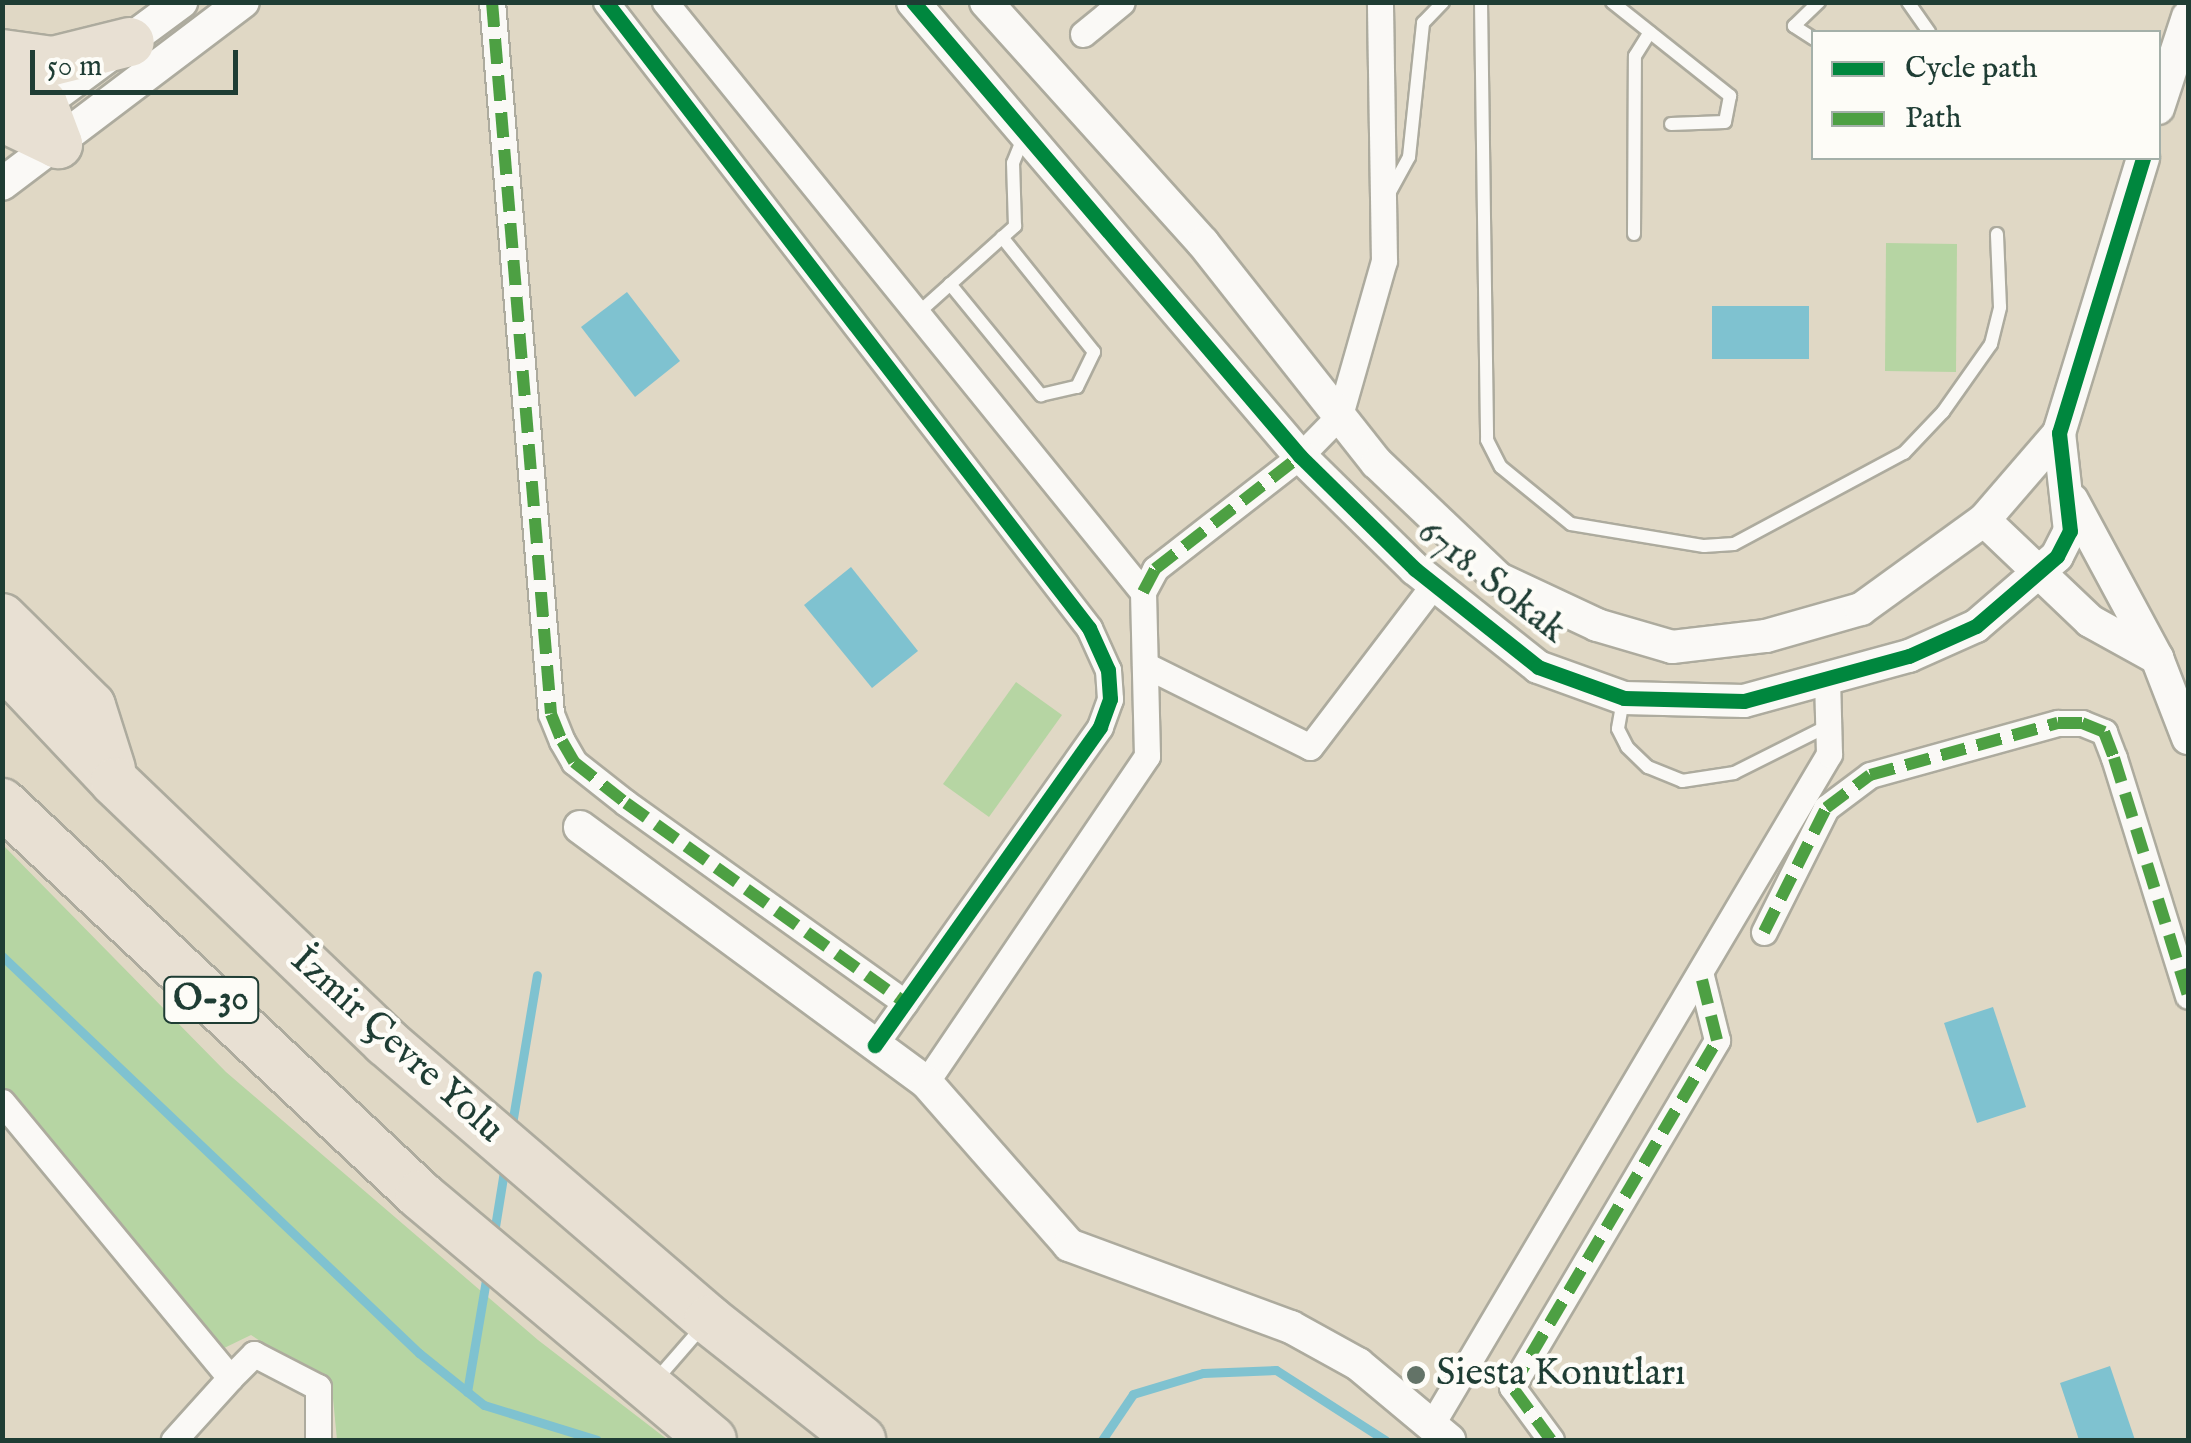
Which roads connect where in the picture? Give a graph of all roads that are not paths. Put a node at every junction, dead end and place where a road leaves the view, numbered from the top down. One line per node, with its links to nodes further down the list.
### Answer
1 (181, 2): 20 (street)
2 (242, 2): 25 (street)
3 (492, 2): 58 (street)
4 (606, 2): 58 (street)
5 (665, 2): 34 (street)
6 (913, 2): 26 (street, 6718. Sokak)
7 (986, 2): 35 (street, 6718. Sokak)
8 (1122, 2): 18 (street)
9 (1380, 2): 29 (street)
10 (1444, 2): 29 (lane)
11 (1481, 2): 31 (lane)
12 (1612, 2): 17 (lane)
13 (1819, 2): 19 (lane)
14 (1908, 2): 16 (lane)
15 (2188, 17): 23 (street)
16 (1928, 30)
17 (1650, 32): 24 (lane); 30 (lane)
18 (1083, 34)
19 (1811, 36)
20 (130, 42): 21 (highway); 25 (street)
21 (2, 54)
22 (2, 70): 25 (highway)
23 (2161, 92)
24 (1672, 124)
25 (24, 125): 28 (street)
26 (1026, 135): 32 (lane); 37 (street, 6718. Sokak)
27 (2142, 160): 36 (street, 6718. Sokak)
28 (2, 184)
29 (1384, 203): 35 (street)
30 (1634, 234)
31 (1996, 234)
32 (1002, 237): 33 (lane); 33 (lane)
33 (950, 284): 34 (lane)
34 (917, 314): 43 (street)
35 (1340, 415): 37 (street); 40 (street, 6718. Sokak)
36 (2059, 433): 38 (street, 6718. Sokak); 39 (street, 6718. Sokak)
37 (1300, 456): 42 (street, 6718. Sokak); 43 (street)
38 (2028, 462): 39 (street); 40 (street, 6718. Sokak)
39 (2068, 494): 41 (street, 6718. Sokak); 45 (street)
40 (1984, 520): 41 (street)
41 (2036, 575): 45 (street); 48 (street, 6718. Sokak)
42 (1434, 584): 47 (street); 49 (street, 6718. Sokak)
43 (1143, 592): 47 (street)
44 (2, 618): 52 (highway)
45 (2158, 658): 51 (street)
46 (2, 662): 52 (highway, İzmir Çevre Yolu / O-30)
47 (1145, 665): 60 (street)
48 (1827, 678): 49 (street, 6718. Sokak); 50 (street)
49 (1624, 698): 50 (lane)
50 (1828, 726): 56 (street)
51 (2188, 738)
52 (116, 782): 62 (highway, İzmir Çevre Yolu / O-30)
53 (2, 803): 64 (highway, O-30)
54 (580, 827): 59 (street)
55 (1764, 932): 57 (street)
56 (1701, 976): 65 (street); 70 (street)
57 (2188, 996)
58 (905, 1003): 59 (street)
59 (875, 1045): 60 (street)
60 (926, 1082): 65 (street)
61 (2, 1102): 63 (street)
62 (709, 1320): 64 (lane); 69 (highway, İzmir Çevre Yolu / O-30)
63 (230, 1378): 66 (street); 67 (street)
64 (648, 1389): 68 (highway, O-30)
65 (1441, 1432)
66 (174, 1440)
67 (318, 1440)
68 (712, 1440)
69 (861, 1440)
70 (1551, 1440)

